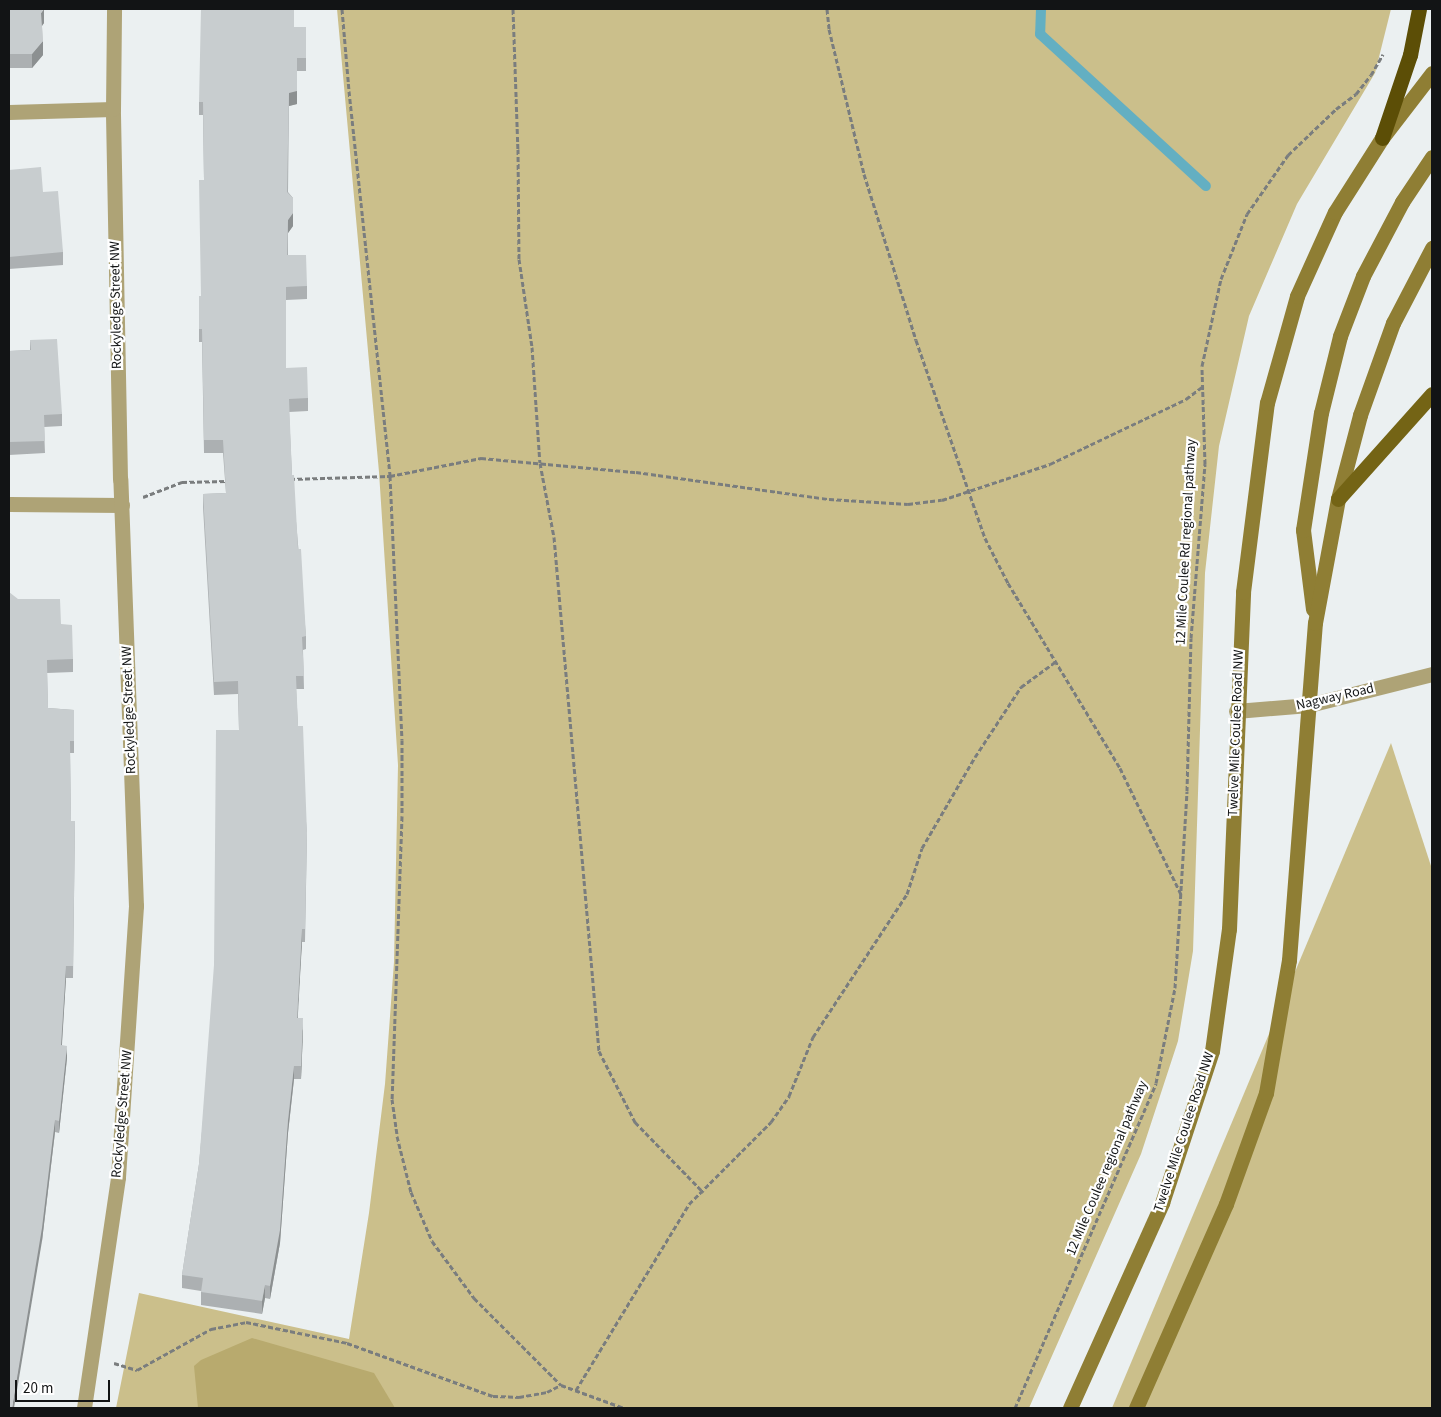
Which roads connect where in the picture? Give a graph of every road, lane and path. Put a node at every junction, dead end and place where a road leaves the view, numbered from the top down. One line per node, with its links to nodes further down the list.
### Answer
1 (114, 9): 8 (street, Rockyledge Street NW)
2 (342, 9): 16 (path)
3 (513, 9): 15 (path)
4 (827, 9): 19 (path)
5 (1419, 9): 10 (highway)
6 (1385, 51): 13 (path, 12 Mile Coulee Rd regional pathway)
7 (1432, 73): 10 (main road, Twelve Mile Coulee Road NW)
8 (113, 109): 9 (street); 22 (street, Rockyledge Street NW)
9 (9, 112)
10 (1382, 138): 27 (main road, Twelve Mile Coulee Road NW)
11 (1432, 157): 23 (main road)
12 (1432, 248): 20 (main road)
13 (1203, 386): 19 (path); 28 (path, 12 Mile Coulee Rd regional pathway)
14 (1432, 394): 20 (main road)
15 (540, 463): 16 (path); 19 (path); 29 (path)
16 (390, 476): 17 (path); 31 (path)
17 (281, 479)
18 (232, 480): 22 (path)
19 (968, 490): 24 (path)
20 (1338, 499): 23 (main road)
21 (9, 504): 22 (street)
22 (122, 505): 30 (street, Rockyledge Street NW)
23 (1315, 623): 26 (main road)
24 (1055, 662): 28 (path); 29 (path)
25 (1432, 674): 26 (street, Nagway Road)
26 (1309, 705): 27 (street, Nagway Road); 37 (main road)
27 (1236, 711): 36 (main road, Twelve Mile Coulee Road NW)
28 (1182, 896): 35 (path, 12 Mile Coulee regional pathway)
29 (703, 1192): 32 (path)
30 (92, 1357): 31 (path); 33 (street, Rockyledge Street NW)
31 (561, 1386): 32 (path)
32 (576, 1390): 34 (path)
33 (84, 1408)
34 (624, 1408)
35 (1016, 1408)
36 (1070, 1408)
37 (1136, 1408)

